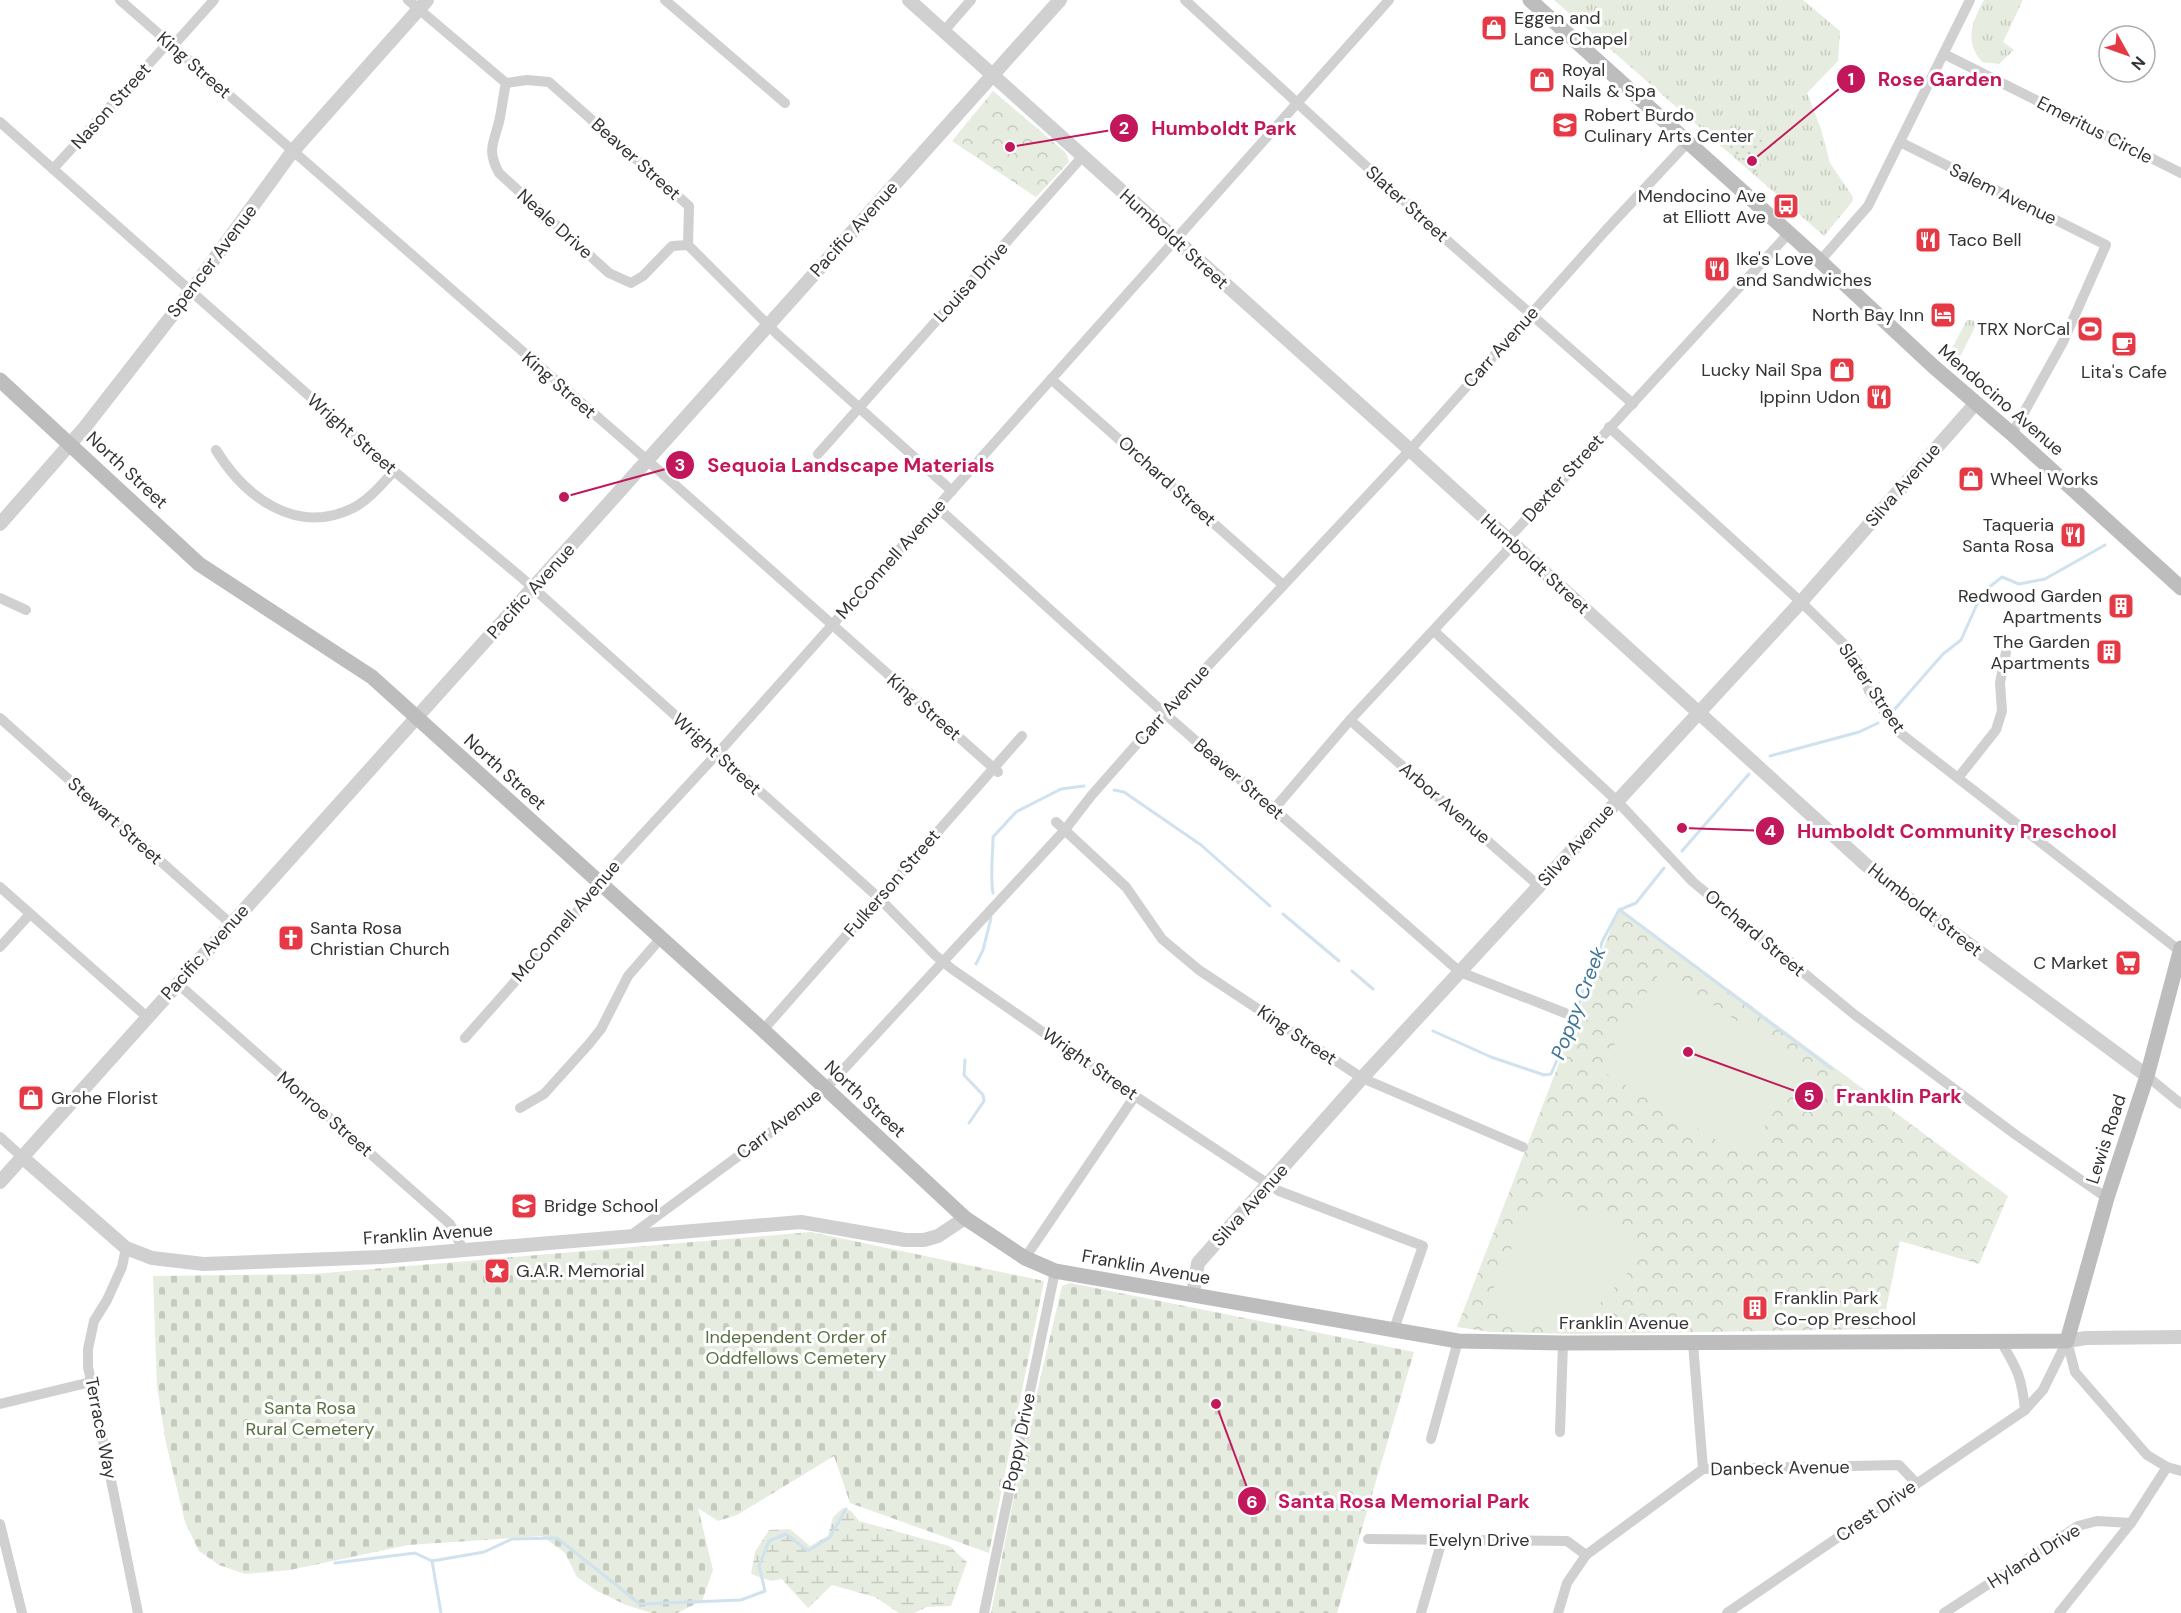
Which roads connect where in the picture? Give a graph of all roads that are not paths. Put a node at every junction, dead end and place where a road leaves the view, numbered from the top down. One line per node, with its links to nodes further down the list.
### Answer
1 (120, 0): 13 (street, King Street)
2 (214, 0): 13 (street, Nason Street)
3 (665, 0): 17 (street)
4 (909, 0): 12 (street, Humboldt Street)
5 (971, 0): 12 (street)
6 (1060, 0): 15 (street, Pacific Avenue)
7 (1185, 0): 18 (street, Slater Street)
8 (1389, 0): 18 (street, McConnell Avenue)
9 (1530, 0): 20 (main road, Mendocino Avenue)
10 (1970, 0): 14 (street)
11 (418, 3): 16 (street); 22 (street, Spencer Avenue)
12 (944, 32): 15 (street, Humboldt Street)
13 (170, 45): 22 (street, King Street); 24 (street, Nason Street)
14 (1944, 54): 21 (street); 25 (street, Emeritus Circle)
15 (994, 75): 23 (street, Humboldt Street); 32 (street, Pacific Avenue)
16 (506, 83): 28 (street, Beaver Street); 28 (street, Neale Drive)
17 (785, 103)
18 (1296, 104): 27 (street, McConnell Avenue); 31 (street, Slater Street)
19 (0, 122): 24 (street, Wright Street)
20 (1689, 141): 26 (main road, Mendocino Avenue); 31 (street, Carr Avenue)
21 (1900, 142): 29 (street); 39 (street, Salem Avenue)
22 (292, 152): 30 (street, Spencer Avenue); 44 (street, King Street)
23 (1082, 157): 27 (street, Humboldt Street); 37 (street, Louisa Drive)
24 (53, 169): 30 (street, Wright Street)
25 (2181, 173)
26 (1789, 233): 29 (main road, Mendocino Avenue); 35 (street, Dexter Street)
27 (1176, 239): 33 (street, McConnell Avenue); 42 (street, Humboldt Street)
28 (688, 245): 32 (street)
29 (1820, 261): 36 (main road, Mendocino Avenue)
30 (191, 291): 40 (street, Spencer Avenue); 45 (street, Wright Street)
31 (1532, 313): 35 (street, Slater Street); 42 (street, Carr Avenue)
32 (768, 324): 37 (street); 44 (street, Pacific Avenue)
33 (1052, 379): 46 (street, McConnell Avenue); 50 (street, Orchard Street)
34 (0, 380): 40 (main road, North Street)
35 (1633, 404): 38 (street, Dexter Street)
36 (1975, 404): 39 (main road, Mendocino Avenue); 54 (street, Silva Avenue)
37 (860, 407): 43 (street, Louisa Drive); 46 (street)
38 (1609, 428): 49 (street, Dexter Street); 54 (street, Slater Street)
39 (2012, 434): 51 (main road, Mendocino Avenue)
40 (70, 444): 48 (street, Spencer Avenue); 62 (main road, North Street)
41 (216, 450): 45 (street)
42 (1410, 450): 49 (street, Humboldt Street); 50 (street, Carr Avenue)
43 (818, 454)
44 (647, 460): 52 (street, Pacific Avenue); 56 (street, King Street)
45 (394, 471): 52 (street, Wright Street)
46 (952, 491): 47 (street, McConnell Avenue)
47 (938, 507): 56 (street, McConnell Avenue); 59 (street, Beaver Street)
48 (0, 524)
49 (1508, 539): 57 (street, Dexter Street); 60 (street, Humboldt Street)
50 (1282, 584): 59 (street, Carr Avenue)
51 (2181, 588)
52 (533, 589): 62 (street, Pacific Avenue); 65 (street, Wright Street)
53 (0, 598): 55 (street)
54 (1801, 602): 60 (street, Silva Avenue); 67 (street, Slater Street)
55 (26, 610)
56 (832, 626): 65 (street, McConnell Avenue); 66 (street, King Street)
57 (1434, 631): 63 (street, Dexter Street); 68 (street, Orchard Street)
58 (2006, 652): 67 (street)
59 (1164, 713): 69 (street, Beaver Street); 71 (street, Carr Avenue)
60 (1698, 713): 68 (street, Silva Avenue); 88 (street, Humboldt Street)
61 (0, 718): 77 (street, Stewart Street)
62 (417, 718): 72 (main road, North Street); 77 (street, Pacific Avenue)
63 (1350, 720): 69 (street, Dexter Street); 73 (street, Arbor Avenue)
64 (1022, 736): 66 (street, Fulkerson Street)
65 (717, 754): 72 (street, McConnell Avenue); 75 (street, Wright Street)
66 (995, 770): 75 (street, Fulkerson Street)
67 (1958, 778): 80 (street, Slater Street)
68 (1616, 800): 73 (street, Silva Avenue); 99 (street, Orchard Street)
69 (1274, 809): 82 (street, Beaver Street)
70 (1056, 822): 71 (street, King Street)
71 (1064, 831): 81 (street, Carr Avenue); 89 (street, King Street)
72 (599, 884): 78 (main road, North Street); 87 (street, McConnell Avenue)
73 (1539, 886): 82 (street, Silva Avenue)
74 (0, 887): 76 (street)
75 (879, 898): 81 (street, Wright Street); 86 (street, Fulkerson Street)
76 (30, 914): 79 (street); 85 (street)
77 (231, 924): 83 (street, Pacific Avenue)
78 (661, 938): 86 (main road, North Street); 93 (street)
79 (0, 947)
80 (2181, 950): 88 (main road, Lewis Road)
81 (944, 962): 90 (street, Carr Avenue); 91 (street, Wright Street)
82 (1460, 972): 84 (street, Beaver Street); 89 (street, Silva Avenue)
83 (177, 983): 85 (street, Pacific Avenue); 103 (street, Monroe Street)
84 (1565, 1013)
85 (147, 1017): 96 (street, Pacific Avenue)
86 (763, 1030): 90 (main road, North Street)
87 (465, 1038)
88 (2147, 1076): 92 (street, Humboldt Street); 99 (main road, Lewis Road)
89 (1362, 1078): 95 (street, King Street); 98 (street, Silva Avenue)
90 (826, 1089): 100 (main road, North Street); 101 (street, Carr Avenue)
91 (1135, 1096): 98 (street, Wright Street); 104 (street)
92 (2181, 1104)
93 (520, 1108)
94 (0, 1137): 96 (street)
95 (1523, 1147)
96 (22, 1157): 97 (street, Pacific Avenue); 102 (street)
97 (0, 1182)
98 (1270, 1184): 106 (street, Silva Avenue); 107 (street, Wright Street)
99 (2107, 1198): 110 (main road, Lewis Road)
100 (965, 1218): 101 (street, Franklin Avenue); 104 (main road, Franklin Avenue)
101 (628, 1238): 103 (street, Franklin Avenue)
102 (126, 1248): 103 (street, Franklin Avenue); 114 (street, Terrace Way)
103 (464, 1251)
104 (1025, 1258): 105 (main road, Franklin Avenue)
105 (1055, 1271): 106 (main road, Franklin Avenue); 130 (street, Poppy Drive)
106 (1193, 1294): 107 (main road, Franklin Avenue)
107 (1394, 1329): 109 (main road, Franklin Avenue)
108 (2181, 1337): 110 (street, Franklin Avenue)
109 (1458, 1341): 112 (main road, Franklin Avenue); 118 (street)
110 (2067, 1341): 111 (main road, Franklin Avenue); 116 (street, Crest Drive); 119 (street)
111 (2001, 1342): 113 (main road, Franklin Avenue); 116 (street)
112 (1563, 1343): 113 (main road, Franklin Avenue); 117 (street)
113 (1693, 1343): 120 (street)
114 (91, 1382): 115 (street); 129 (street, Terrace Way)
115 (0, 1404)
116 (2025, 1410): 122 (street, Crest Drive)
117 (1560, 1432)
118 (1431, 1439)
119 (2167, 1467): 121 (street); 123 (street)
120 (1703, 1469): 122 (street, Danbeck Avenue); 127 (street, Danbeck Avenue)
121 (2181, 1471)
122 (1916, 1483): 133 (street, Crest Drive)
123 (2131, 1523): 134 (street, Hyland Drive); 135 (street)
124 (0, 1524): 128 (street)
125 (1368, 1539): 126 (street, Evelyn Drive)
126 (1442, 1540): 127 (street, Evelyn Drive); 131 (street)
127 (1586, 1555): 132 (street, Danbeck Avenue)
128 (22, 1613)
129 (138, 1613)
130 (984, 1613)
131 (1420, 1613)
132 (1558, 1613)
133 (1727, 1613)
134 (1944, 1613)
135 (2059, 1613)

